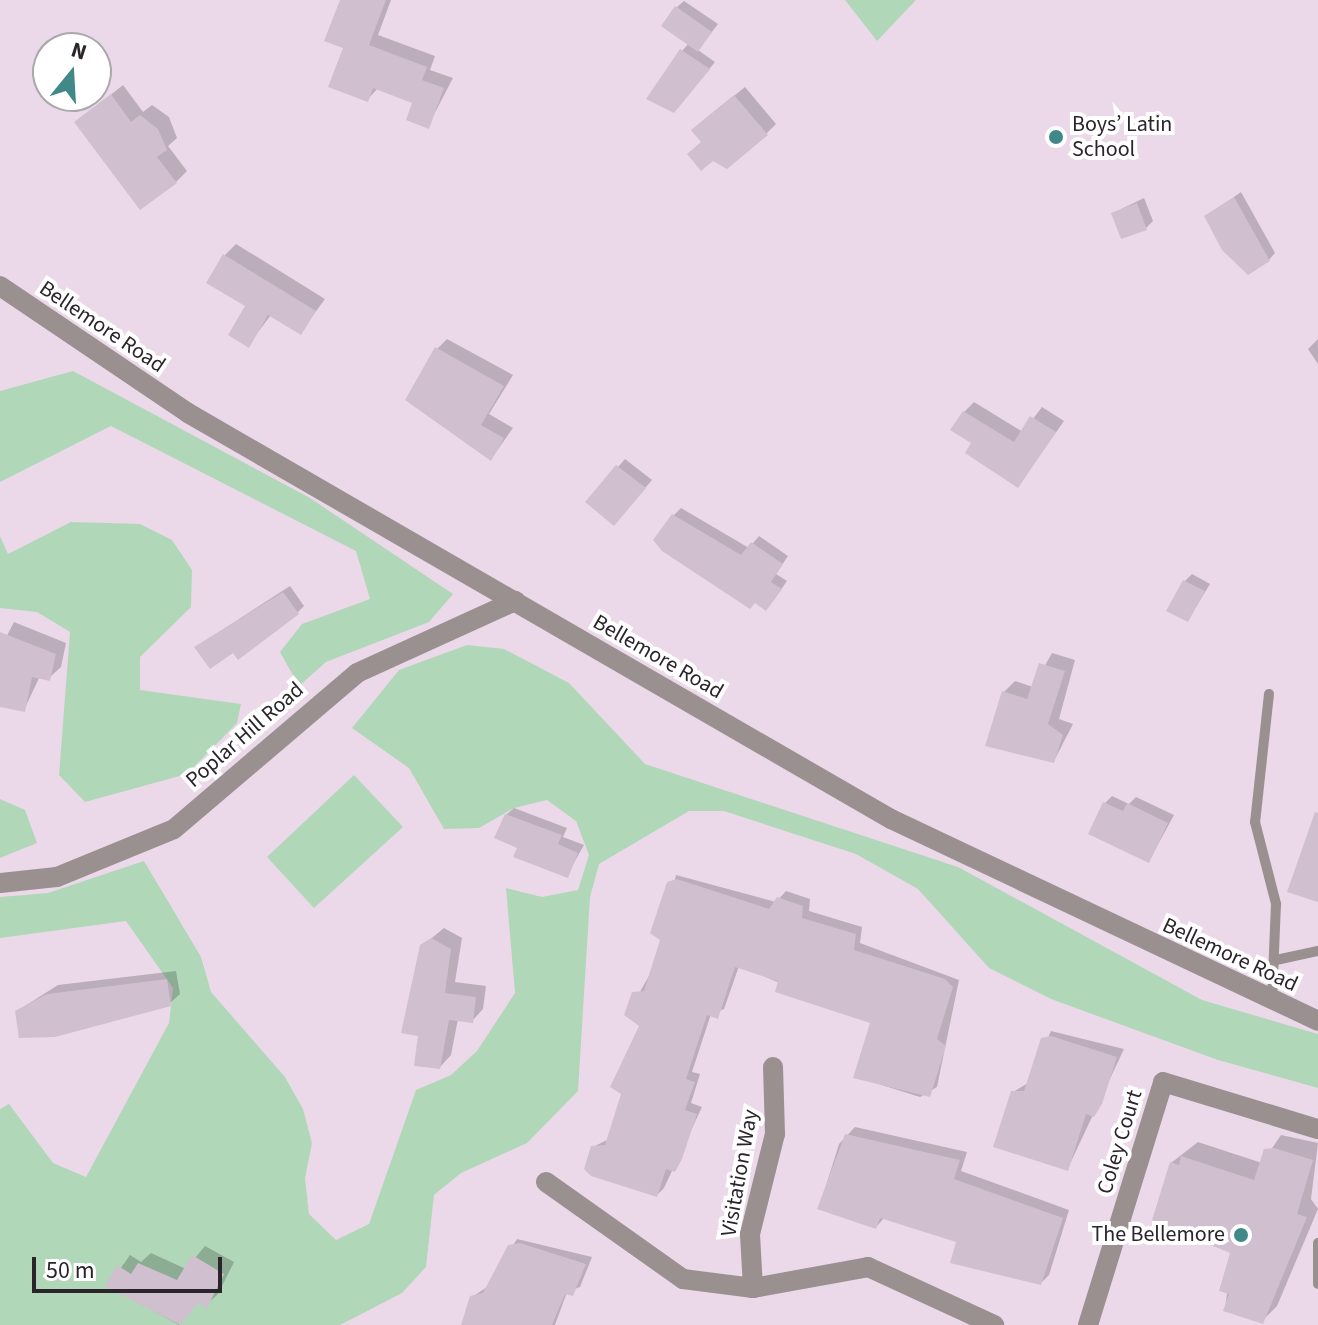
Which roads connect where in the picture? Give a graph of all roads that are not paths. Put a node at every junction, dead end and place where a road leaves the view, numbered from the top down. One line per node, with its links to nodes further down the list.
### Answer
1 (0, 286): 2 (street, Bellemore Road)
2 (515, 601): 4 (street, Poplar Hill Road); 7 (street, Bellemore Road)
3 (1269, 694): 6 (lane)
4 (0, 883)
5 (1318, 951): 6 (lane)
6 (1276, 960): 7 (lane)
7 (1272, 1000): 8 (street, Bellemore Road)
8 (1318, 1021)
9 (773, 1067): 14 (street, Visitation Way)
10 (1318, 1129): 16 (street, Coley Court)
11 (546, 1182): 14 (street)
12 (1318, 1243): 13 (lane)
13 (1318, 1284)
14 (753, 1288): 15 (street)
15 (994, 1325)
16 (1088, 1325)

